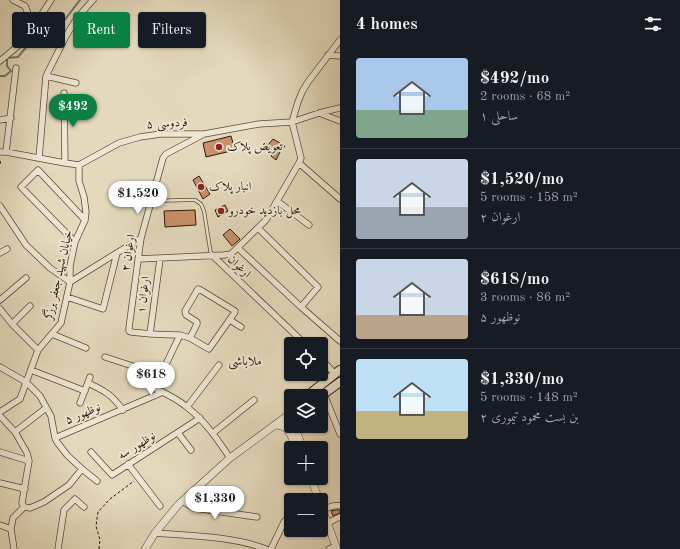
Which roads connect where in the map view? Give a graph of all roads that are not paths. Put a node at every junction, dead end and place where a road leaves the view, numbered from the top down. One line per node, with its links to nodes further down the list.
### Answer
1 (14, 0): 4 (street)
2 (51, 0): 5 (street)
3 (93, 0): 12 (street)
4 (28, 12)
5 (43, 12)
6 (340, 40): 8 (street)
7 (16, 48): 10 (street)
8 (328, 55): 9 (street); 20 (street)
9 (340, 56)
10 (0, 61)
11 (16, 68): 17 (street)
12 (46, 76): 13 (street); 24 (street)
13 (76, 83)
14 (64, 93): 26 (street)
15 (340, 108): 16 (street, فردوسی ۵)
16 (318, 113): 19 (street); 20 (street, فردوسی ۵)
17 (11, 118): 18 (street); 23 (street)
18 (0, 120)
19 (340, 121)
20 (292, 122): 21 (street, فردوسی ۵); 25 (street)
21 (204, 134): 27 (street, فردوسی ۵); 30 (street, ارغوان ۲)
22 (0, 152): 23 (street, فردوسی ۵)
23 (6, 152): 24 (street, فردوسی ۵)
24 (39, 158): 26 (street, فردوسی ۵)
25 (299, 163): 28 (street); 29 (street)
26 (65, 164): 27 (street, فردوسی ۵)
27 (79, 164): 32 (street, خیابان شهید جعفر برزگر)
28 (340, 199)
29 (277, 201): 33 (street); 34 (street)
30 (151, 202): 35 (street, ارغوان ۲); 41 (lane)
31 (0, 206): 45 (street)
32 (84, 220): 36 (street, خیابان شهید جعفر برزگر); 36 (street)
33 (309, 226)
34 (258, 228): 37 (street); 49 (street)
35 (141, 238): 40 (street); 42 (street, ارغوان ۲)
36 (75, 242): 45 (street, خیابان شهید جعفر برزگر)
37 (238, 248): 41 (street); 49 (street)
38 (7, 249): 39 (street)
39 (0, 253)
40 (117, 253): 45 (street); 46 (street)
41 (212, 255): 43 (street, ارغوان); 57 (street, ارغوان)
42 (138, 259): 43 (street, ارغوان); 55 (street, ارغوان ۲)
43 (160, 259): 55 (street, ارغوان ۱)
44 (26, 278): 47 (street)
45 (70, 282): 46 (street, خیابان شهید جعفر برزگر)
46 (67, 297): 54 (street, خیابان شهید جعفر برزگر)
47 (0, 300)
48 (30, 306): 52 (street)
49 (301, 307): 59 (street)
50 (0, 309): 52 (street)
51 (230, 320): 53 (street); 58 (street); 58 (street)
52 (12, 324): 61 (street)
53 (241, 327)
54 (52, 334): 60 (street); 61 (street, خیابان شهید جعفر برزگر)
55 (150, 334): 56 (street)
56 (180, 334): 58 (street); 68 (street)
57 (299, 337)
58 (190, 338)
59 (340, 341)
60 (86, 348)
61 (38, 350): 66 (street, خیابان شهید جعفر برزگر)
62 (105, 357): 68 (street)
63 (328, 364): 67 (street)
64 (219, 365): 80 (street)
65 (0, 367): 70 (street)
66 (31, 370): 70 (street, خیابان شهید جعفر برزگر); 74 (street)
67 (338, 372): 73 (main road)
68 (160, 375): 76 (street)
69 (90, 377): 72 (street)
70 (26, 382): 81 (street); 83 (street, خیابان شهید جعفر برزگر)
71 (340, 382): 75 (main road)
72 (88, 383): 74 (street); 82 (street)
73 (316, 389)
74 (85, 391): 78 (street)
75 (328, 391)
76 (164, 392): 80 (street); 82 (street, نوظهور ۵)
77 (254, 400): 90 (street)
78 (80, 403)
79 (328, 406): 91 (street)
80 (187, 407): 85 (street)
81 (46, 408): 88 (street); 92 (street)
82 (123, 410): 92 (street, نوظهور ۵)
83 (0, 412)
84 (0, 416): 88 (street)
85 (200, 418): 89 (street, نوظهور سه); 90 (street)
86 (284, 418): 87 (street)
87 (275, 425): 93 (street); 97 (street)
88 (15, 432): 98 (street)
89 (178, 433): 94 (street); 99 (street, نوظهور سه)
90 (212, 433): 97 (street)
91 (340, 434)
92 (55, 438): 100 (street)
93 (293, 441)
94 (191, 450)
95 (0, 452): 98 (street)
96 (91, 452): 99 (street, نوظهور سه)
97 (230, 458): 104 (street)
98 (29, 461): 103 (street)
99 (128, 464): 105 (street)
100 (82, 469): 101 (street); 107 (street)
101 (97, 481)
102 (0, 483): 103 (street)
103 (25, 489): 107 (street)
104 (183, 501): 111 (street); 116 (street)
105 (160, 506)
106 (340, 506): 109 (street)
107 (24, 507): 115 (street)
108 (84, 507): 119 (street)
109 (328, 507)
110 (340, 517): 113 (street)
111 (257, 518)
112 (284, 522): 122 (street)
113 (328, 523): 117 (street)
114 (0, 525): 115 (street)
115 (11, 529): 118 (street)
116 (155, 533): 120 (street); 121 (street)
117 (334, 548)
118 (14, 549)
119 (58, 549)
120 (145, 549)
121 (266, 549)
122 (271, 549)

